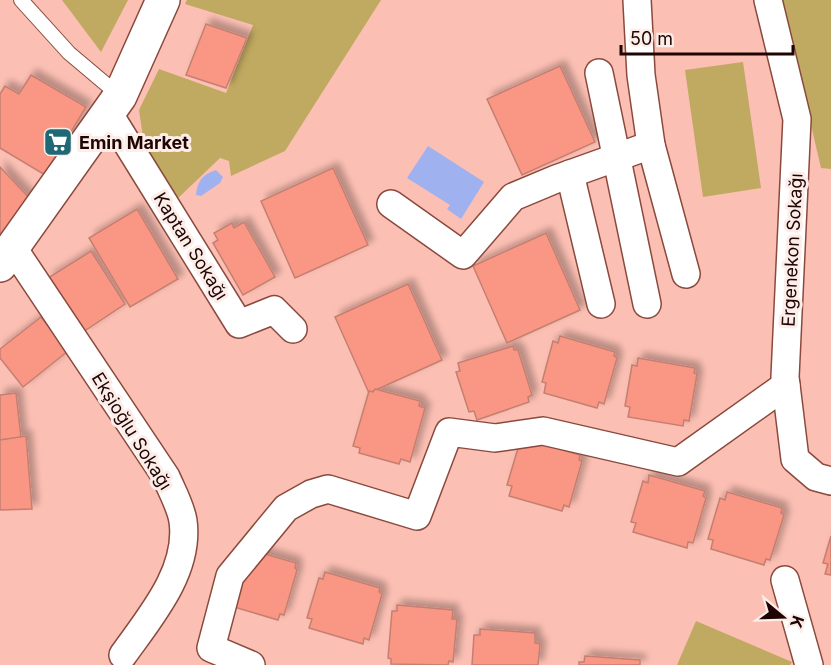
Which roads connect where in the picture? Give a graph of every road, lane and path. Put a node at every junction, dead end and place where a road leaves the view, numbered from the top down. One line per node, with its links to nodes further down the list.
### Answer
1 (21, 0): 6 (lane)
2 (163, 0): 6 (street)
3 (637, 0): 7 (street)
4 (768, 0): 16 (street, Ergenekon Sokağı)
5 (599, 73): 8 (street)
6 (115, 105): 11 (street); 15 (street, Kaptan Sokağı)
7 (651, 145): 8 (street); 12 (street)
8 (617, 158): 9 (street); 14 (street)
9 (570, 174): 10 (street); 13 (street)
10 (391, 204)
11 (6, 257): 19 (street, Ekşioğlu Sokağı)
12 (686, 274)
13 (601, 304)
14 (647, 304)
15 (293, 329)
16 (786, 385): 17 (street, Ergenekon Sokağı); 20 (street)
17 (831, 481)
18 (785, 580): 21 (street)
19 (124, 661)
20 (251, 665)
21 (808, 665)

